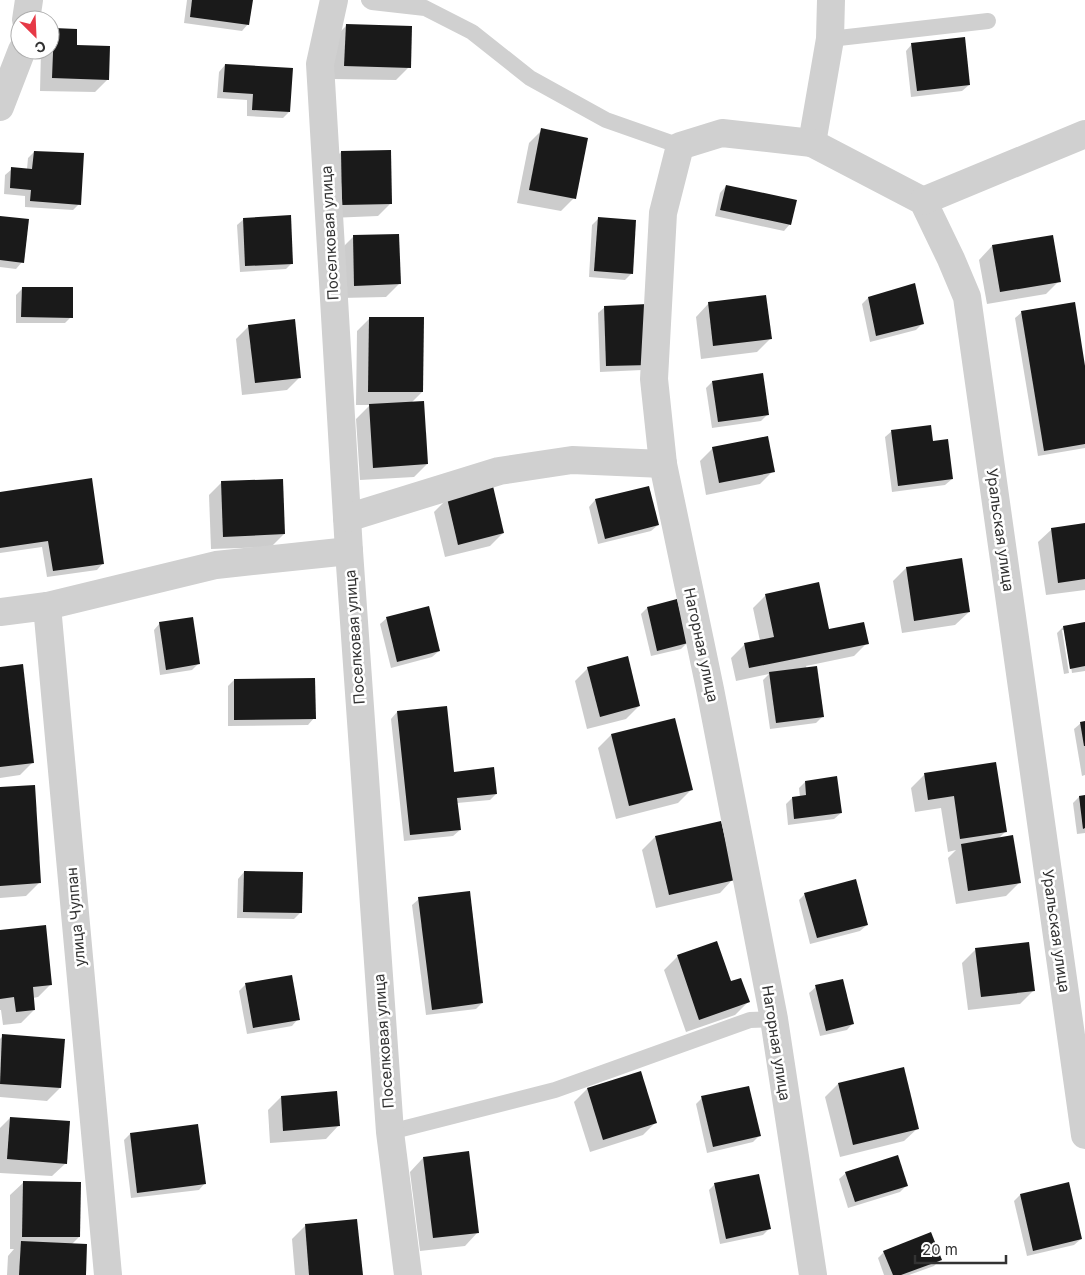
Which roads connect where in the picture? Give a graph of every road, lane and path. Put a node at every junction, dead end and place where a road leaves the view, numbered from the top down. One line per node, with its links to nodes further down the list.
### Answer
1 (334, 0): 13 (street, Поселковая улица)
2 (369, 0): 10 (lane)
3 (831, 0): 5 (street)
4 (988, 21): 5 (lane)
5 (830, 39): 9 (street)
6 (18, 60): 7 (street)
7 (0, 107)
8 (1085, 134): 11 (street)
9 (812, 143): 10 (street); 11 (street)
10 (680, 146): 12 (street, Нагорная улица)
11 (923, 201): 19 (street, Уральская улица)
12 (663, 464): 13 (street); 17 (street, Нагорная улица)
13 (347, 518): 14 (street, Поселковая улица)
14 (348, 551): 15 (street); 18 (street, Поселковая улица)
15 (48, 606): 16 (street); 20 (street, улица Чулпан)
16 (0, 612)
17 (774, 1019): 18 (lane); 22 (street, Нагорная улица)
18 (390, 1132): 21 (street, Поселковая улица)
19 (1085, 1135)
20 (108, 1275)
21 (408, 1275)
22 (813, 1275)

